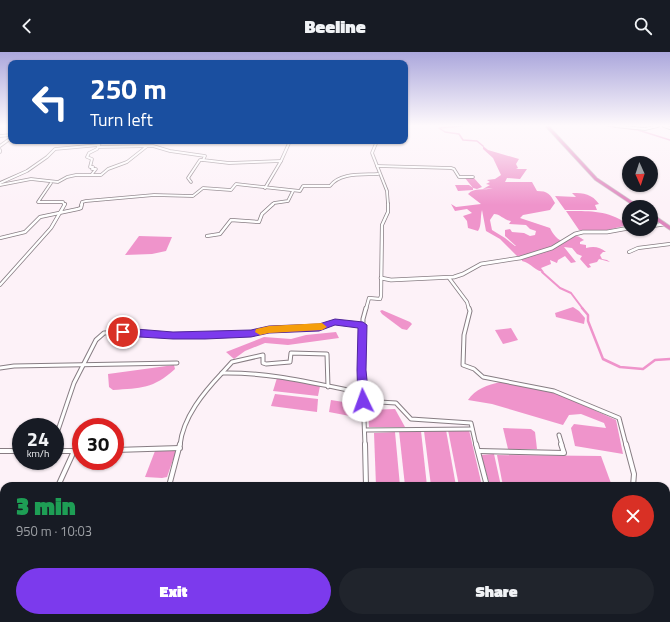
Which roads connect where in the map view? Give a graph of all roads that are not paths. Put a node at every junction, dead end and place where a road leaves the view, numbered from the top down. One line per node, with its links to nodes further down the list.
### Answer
1 (51, 153): 16 (street)
2 (90, 153): 11 (street)
3 (138, 153): 11 (street)
4 (181, 153): 8 (street)
5 (285, 153): 9 (street)
6 (372, 153): 10 (street)
7 (570, 153): 19 (highway)
8 (203, 160): 9 (street); 14 (street)
9 (281, 161): 17 (street)
10 (377, 166): 13 (street); 30 (street)
11 (92, 174): 15 (street)
12 (378, 174): 18 (street)
13 (472, 177)
14 (191, 182)
15 (51, 183): 16 (street); 20 (street)
16 (0, 184)
17 (265, 188): 18 (street); 20 (street)
18 (293, 191): 26 (street)
19 (626, 200)
20 (58, 214): 27 (street); 32 (street)
21 (658, 221): 22 (highway)
22 (663, 224): 23 (street); 24 (highway)
23 (658, 225)
24 (670, 228)
25 (622, 229): 31 (street)
26 (207, 236)
27 (0, 238)
28 (670, 244): 29 (street)
29 (630, 252)
30 (381, 278): 31 (street); 33 (street)
31 (449, 278): 55 (street)
32 (0, 285)
33 (363, 325): 35 (street); 39 (street)
34 (177, 363): 35 (street)
35 (83, 365): 36 (street); 41 (street)
36 (0, 368)
37 (222, 373): 38 (street); 38 (street); 45 (street)
38 (328, 387): 39 (street)
39 (363, 393): 40 (street)
40 (363, 401): 42 (street); 43 (street)
41 (62, 418)
42 (472, 429): 43 (street); 49 (street)
43 (365, 430): 53 (street)
44 (559, 435): 49 (street)
45 (180, 448): 46 (street); 52 (street)
46 (124, 450)
47 (0, 451): 48 (street)
48 (12, 451)
49 (479, 451): 54 (street)
50 (72, 455): 51 (street)
51 (60, 482)
52 (170, 482)
53 (366, 482)
54 (486, 482)
55 (633, 482)

